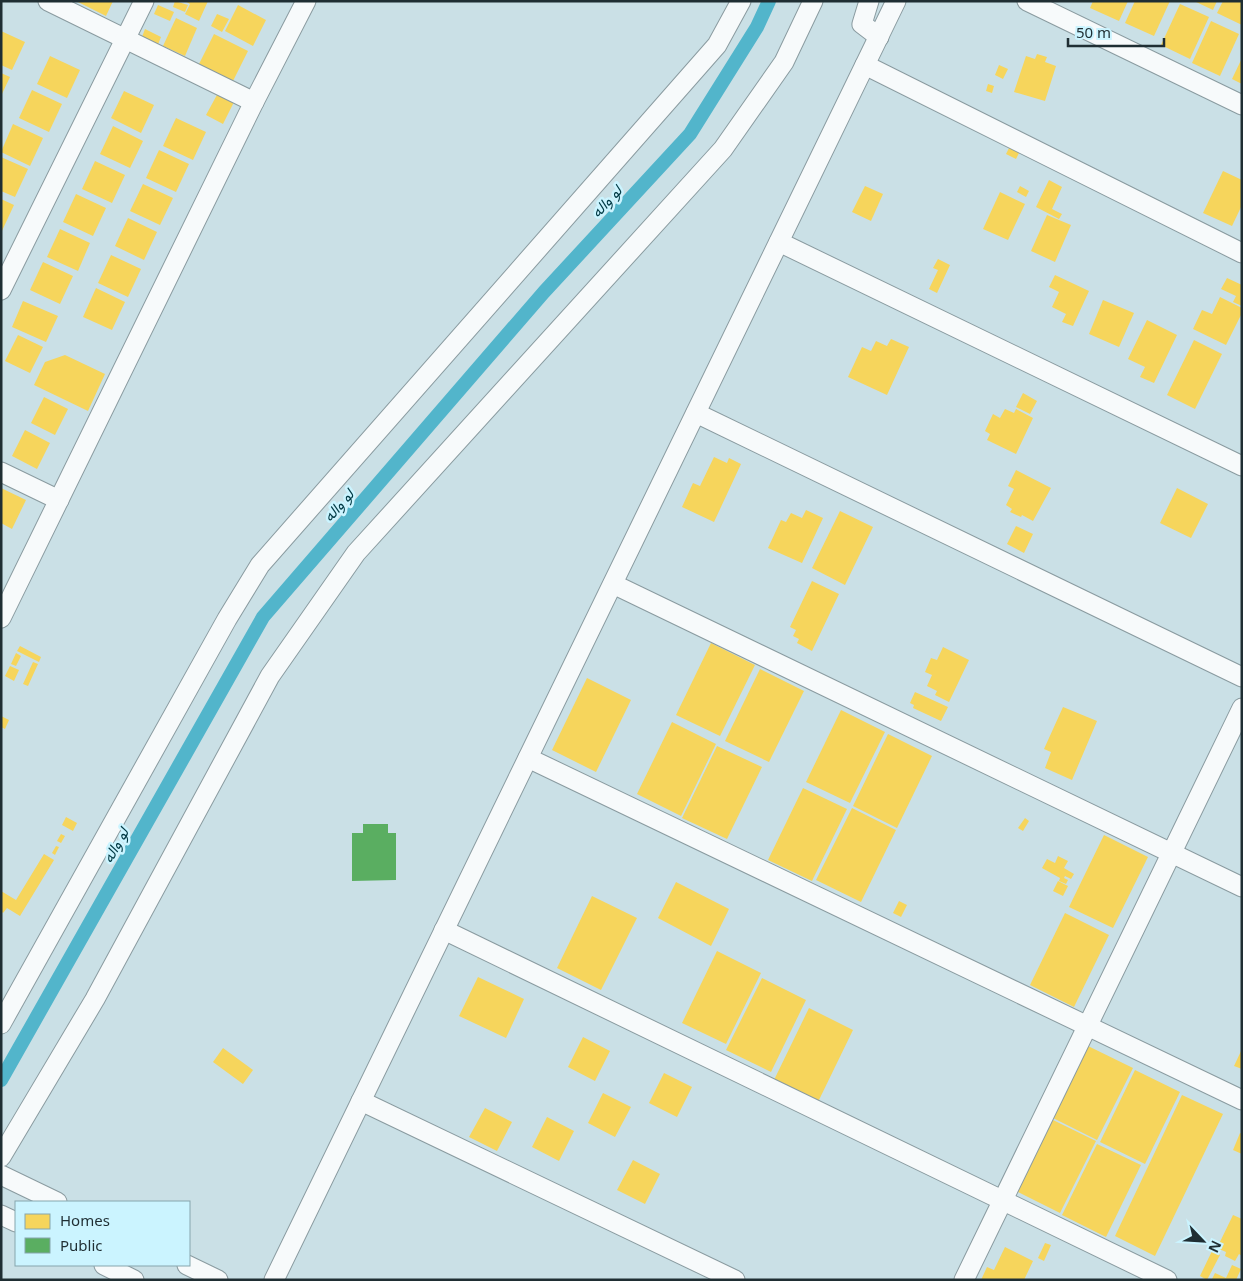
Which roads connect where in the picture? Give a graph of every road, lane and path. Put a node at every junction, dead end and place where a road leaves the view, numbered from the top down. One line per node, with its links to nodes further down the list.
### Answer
1 (48, 1): 10 (street)
2 (144, 1): 10 (street)
3 (306, 1): 12 (street)
4 (741, 1): 29 (street)
5 (813, 1): 33 (street)
6 (869, 1): 9 (street)
7 (896, 1): 9 (street)
8 (1027, 1): 13 (street)
9 (879, 37): 11 (street)
10 (125, 39): 12 (street); 16 (street)
11 (865, 65): 14 (street); 15 (street)
12 (254, 102): 20 (street)
13 (1242, 105)
14 (779, 242): 17 (street); 18 (street)
15 (1242, 253)
16 (1, 290)
17 (696, 413): 21 (street); 23 (street)
18 (1242, 466)
19 (1, 472): 20 (street)
20 (59, 500): 22 (street)
21 (612, 584): 25 (street); 26 (street)
22 (1, 618)
23 (1242, 677)
24 (1242, 708): 26 (street)
25 (528, 758): 28 (street); 30 (street)
26 (1172, 853): 27 (street); 30 (street)
27 (1242, 887)
28 (444, 930): 31 (street); 35 (street)
29 (1, 1024)
30 (1088, 1026): 32 (street); 35 (street)
31 (361, 1100): 43 (street); 44 (street)
32 (1242, 1100)
33 (1, 1157)
34 (1, 1175): 36 (street)
35 (1003, 1200): 45 (street); 46 (street)
36 (55, 1201)
37 (1, 1215): 38 (street)
38 (15, 1222)
39 (106, 1266): 41 (street)
40 (189, 1266): 42 (street)
41 (134, 1280)
42 (218, 1280)
43 (274, 1280)
44 (735, 1280)
45 (964, 1280)
46 (1167, 1280)

